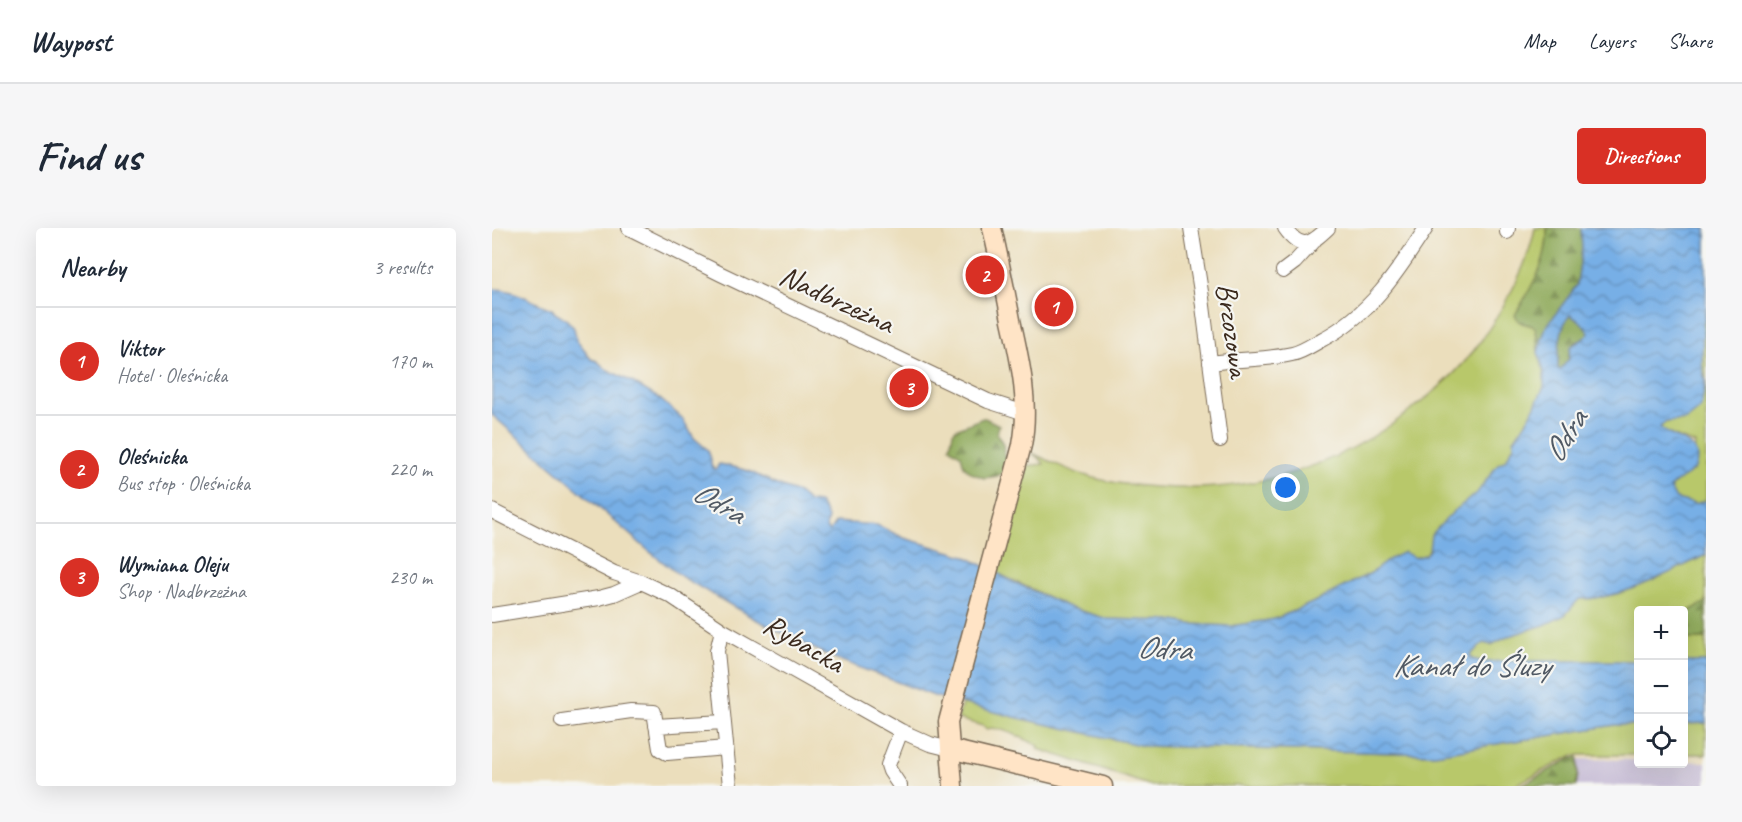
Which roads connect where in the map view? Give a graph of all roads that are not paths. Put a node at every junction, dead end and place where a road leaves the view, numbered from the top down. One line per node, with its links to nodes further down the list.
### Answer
1 (629, 228): 10 (street, Nadbrzeżna)
2 (992, 228): 10 (main road)
3 (1191, 228): 9 (street, Brzozowa)
4 (1285, 228): 7 (street)
5 (1328, 228): 7 (street)
6 (1426, 228): 9 (street)
7 (1314, 241): 8 (street)
8 (1283, 271)
9 (1210, 363): 11 (street, Brzozowa)
10 (1025, 413): 21 (main road)
11 (1220, 440)
12 (492, 511): 13 (street, Rybacka)
13 (640, 582): 14 (street); 15 (street, Rybacka)
14 (492, 615)
15 (722, 630): 17 (street); 19 (street, Rybacka)
16 (562, 721): 18 (street)
17 (723, 722): 18 (street); 20 (street)
18 (656, 726): 20 (street)
19 (901, 730): 21 (street, Rybacka); 24 (street)
20 (726, 748): 23 (street)
21 (950, 749): 22 (main road, Rybacka); 25 (main road)
22 (1067, 782): 26 (main road, Rybacka)
23 (730, 786)
24 (900, 786)
25 (953, 786)
26 (1103, 786)

